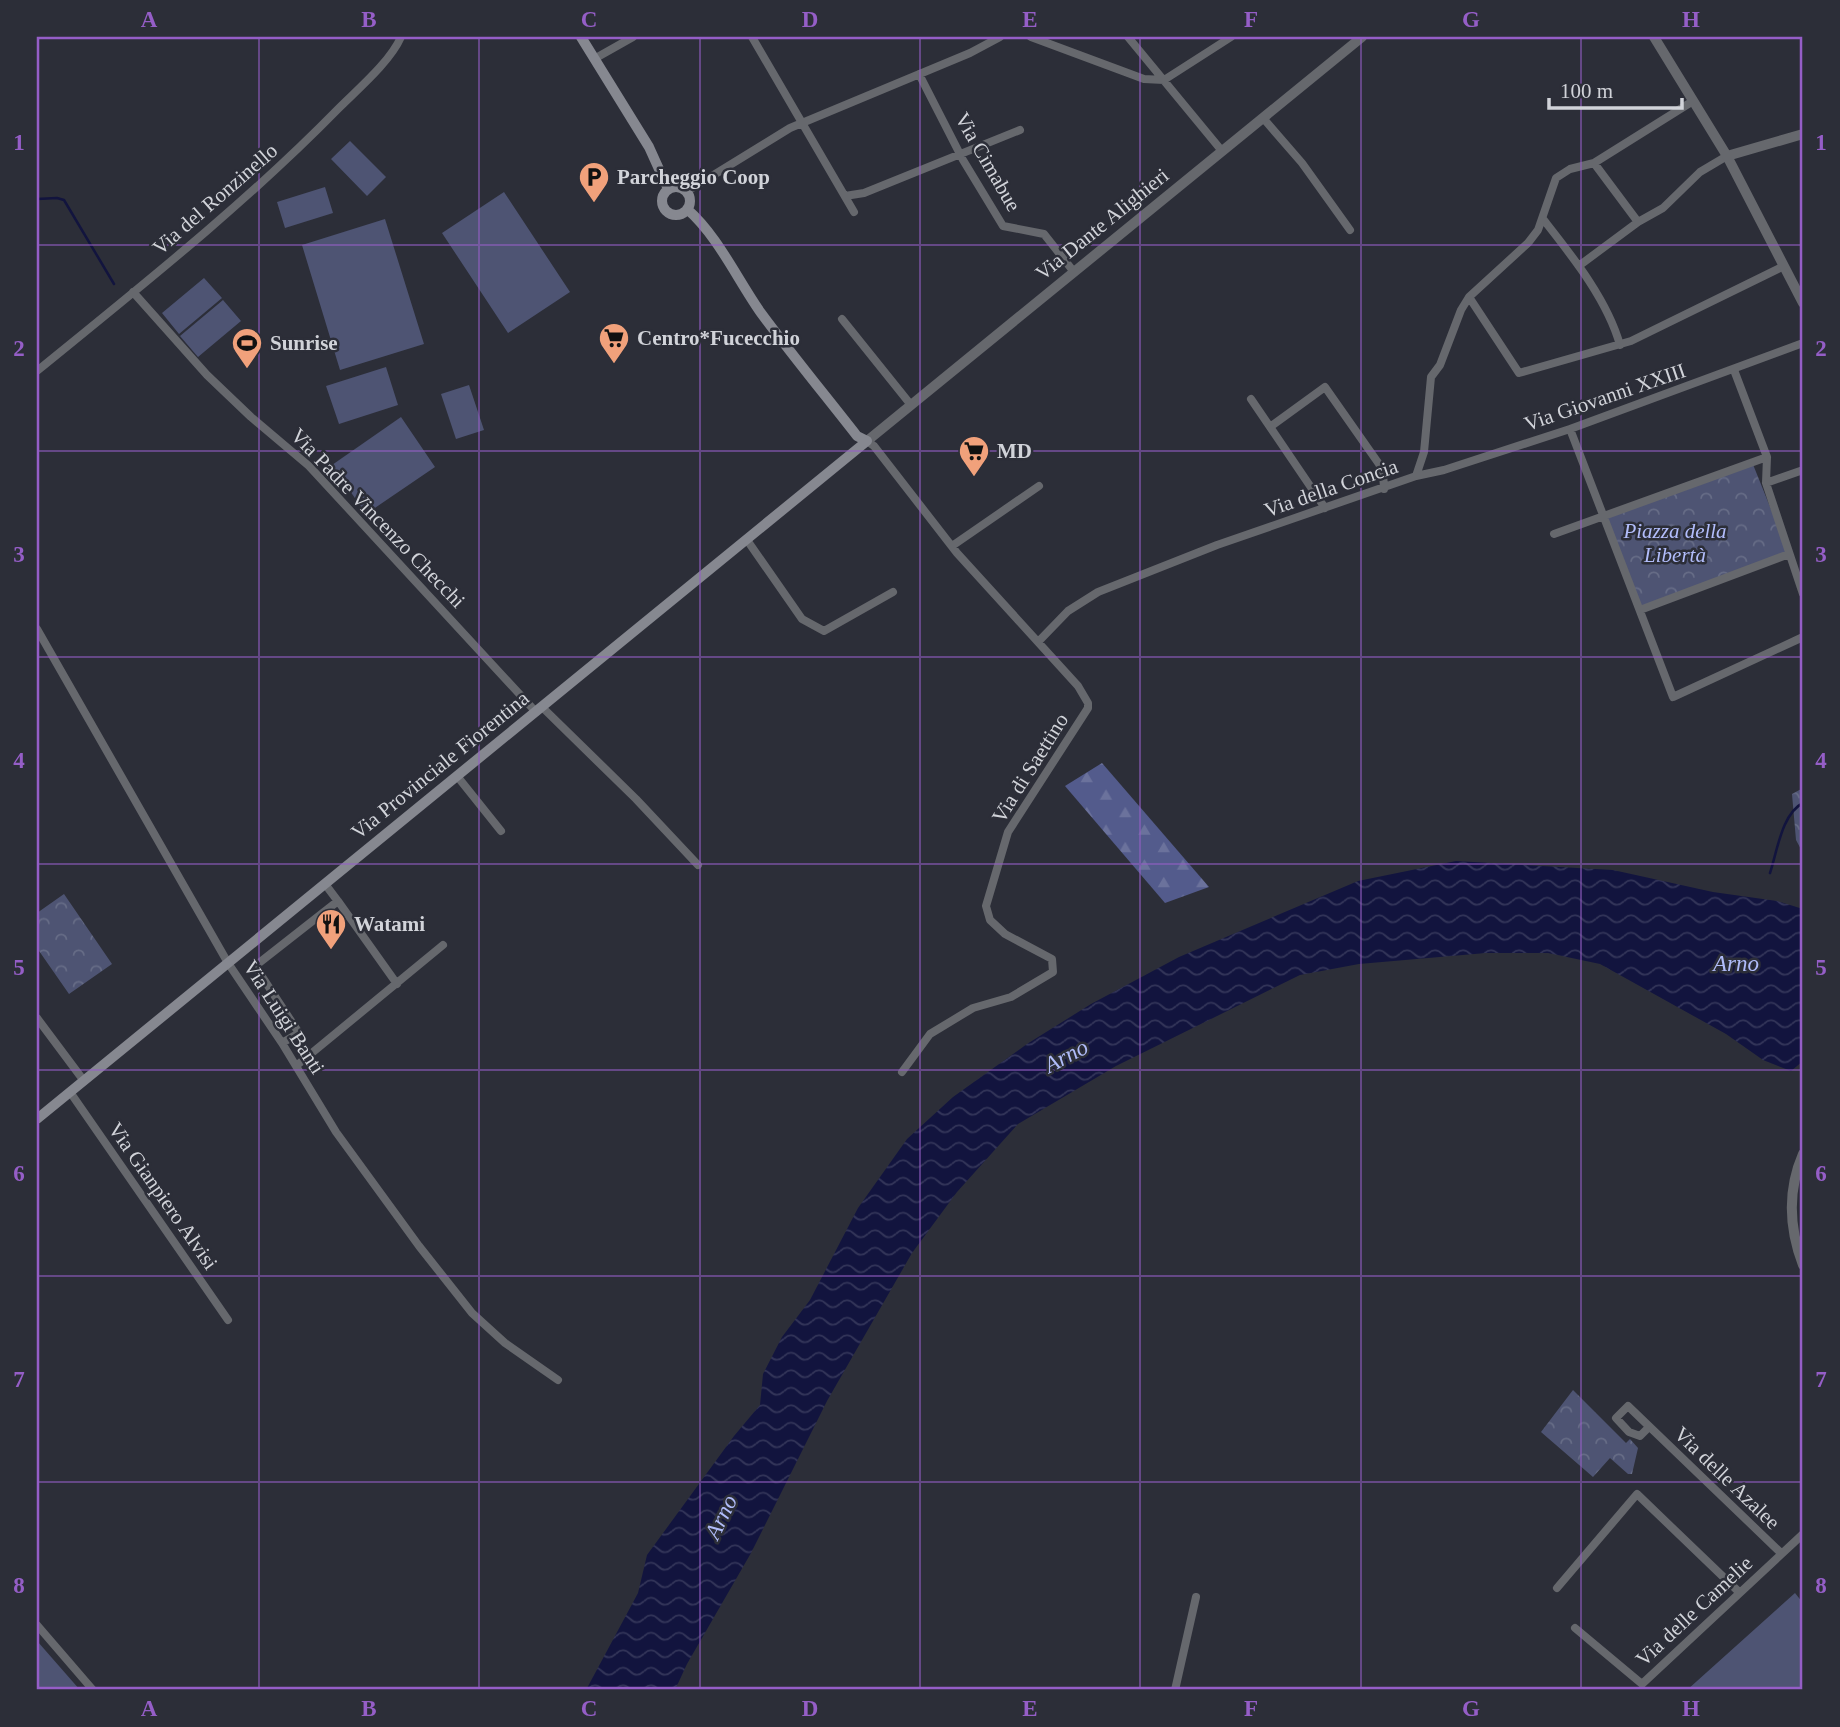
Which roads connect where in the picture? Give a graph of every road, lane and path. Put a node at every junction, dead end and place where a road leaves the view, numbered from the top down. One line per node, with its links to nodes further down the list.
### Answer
1 (401, 37): 34 (street, Via del Ronzinello)
2 (581, 37): 11 (main road)
3 (633, 37): 11 (street)
4 (752, 37): 16 (street)
5 (1000, 37): 12 (street)
6 (1031, 37): 13 (street)
7 (1128, 37): 13 (street)
8 (1231, 37): 13 (street)
9 (1654, 37): 14 (street)
10 (1355, 39): 15 (street, Via Dante Alighieri)
11 (594, 59): 23 (main road)
12 (919, 74): 16 (street); 20 (street, Via Cimabue)
13 (1164, 80): 19 (street)
14 (1693, 101): 21 (street); 22 (street, Via della Concia)
15 (1263, 118): 19 (street, Via Dante Alighieri); 30 (street)
16 (803, 123): 24 (street); 25 (street)
17 (1020, 130): 20 (street)
18 (1803, 134): 21 (street)
19 (1222, 151): 33 (street, Via Dante Alighieri)
20 (960, 154): 25 (street); 33 (street, Via Cimabue)
21 (1727, 156): 29 (street); 32 (street)
22 (1594, 163): 28 (street, Via della Concia); 29 (street)
23 (668, 189): 24 (main road); 26 (main road)
24 (686, 191): 26 (main road)
25 (845, 196): 27 (street)
26 (687, 209): 46 (main road)
27 (854, 212)
28 (1542, 219): 31 (street); 35 (street, Via della Concia)
29 (1639, 222): 31 (street)
30 (1350, 230)
31 (1580, 265): 39 (street)
32 (1784, 266): 36 (street); 39 (street)
33 (1074, 272): 43 (street, Via Dante Alighieri)
34 (133, 292): 41 (street, Via del Ronzinello); 65 (street, Via Padre Vincenzo Checchi)
35 (1469, 297): 39 (street); 49 (street, Via della Concia)
36 (1803, 303)
37 (842, 319): 43 (street)
38 (1803, 343): 40 (street, Via Giovanni XXIII)
39 (1620, 345)
40 (1734, 370): 45 (street, Via Giovanni XXIII); 47 (street)
41 (37, 372)
42 (1251, 399): 44 (street)
43 (911, 405): 46 (street, Via Dante Alighieri)
44 (1270, 427): 52 (street); 53 (street)
45 (1570, 429): 49 (street, Via Giovanni XXIII); 54 (street)
46 (867, 441): 56 (main road, Via Provinciale Fiorentina); 57 (street, Via di Saettino)
47 (1767, 457): 50 (street); 54 (street)
48 (1803, 470): 50 (street)
49 (1416, 476): 52 (street, Via della Concia)
50 (1766, 483): 58 (street)
51 (1039, 486): 57 (street)
52 (1384, 489): 53 (street, Via della Concia)
53 (1325, 508): 64 (street, Via della Concia)
54 (1604, 516): 55 (street); 61 (street)
55 (1555, 534)
56 (747, 540): 59 (street); 65 (main road, Via Provinciale Fiorentina)
57 (952, 546): 64 (street, Via di Saettino)
58 (1789, 554): 60 (street); 61 (street)
59 (893, 592)
60 (1803, 594)
61 (1640, 610): 63 (street)
62 (37, 629): 72 (street, Via Luigi Banti)
63 (1803, 637)
64 (1038, 642): 77 (street, Via di Saettino)
65 (539, 710): 66 (main road, Via Provinciale Fiorentina); 68 (street, Via Padre Vincenzo Checchi)
66 (457, 776): 67 (street); 69 (main road, Via Provinciale Fiorentina)
67 (500, 831)
68 (698, 865)
69 (324, 884): 70 (street); 72 (main road, Via Provinciale Fiorentina)
70 (338, 901): 73 (street); 75 (street)
71 (443, 945): 73 (street)
72 (228, 963): 75 (street, Via Luigi Banti); 78 (main road, Via Provinciale Fiorentina)
73 (397, 984): 76 (street)
74 (37, 1018): 78 (street)
75 (282, 1043): 76 (street, Via Luigi Banti)
76 (296, 1066): 84 (street, Via Luigi Banti)
77 (902, 1072)
78 (84, 1081): 79 (main road, Via Provinciale Fiorentina)
79 (70, 1092): 80 (main road, Via Provinciale Fiorentina); 83 (street, Via Gianpiero Alvisi)
80 (37, 1119)
81 (1803, 1154): 82 (street)
82 (1803, 1265)
83 (228, 1320)
84 (558, 1380)
85 (1649, 1427): 87 (street, Via delle Azalee)
86 (1803, 1534): 87 (street, Via delle Camelie)
87 (1782, 1553): 89 (street, Via delle Camelie)
88 (1557, 1588): 89 (street)
89 (1739, 1592): 92 (street, Via delle Camelie)
90 (1196, 1597): 94 (street)
91 (37, 1625): 93 (street)
92 (1575, 1628)
93 (93, 1690)
94 (1175, 1690)

